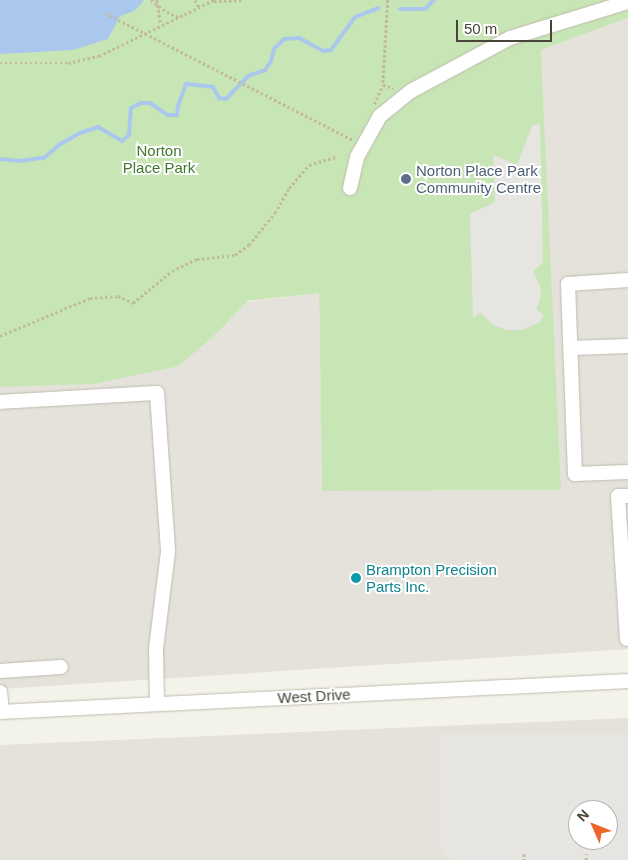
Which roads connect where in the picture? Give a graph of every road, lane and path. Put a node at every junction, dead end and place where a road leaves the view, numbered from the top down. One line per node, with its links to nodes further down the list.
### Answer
1 (151, 0): 8 (path)
2 (157, 0): 8 (path)
3 (195, 0): 9 (path)
4 (213, 0): 5 (path); 9 (path)
5 (243, 0)
6 (388, 0): 15 (path)
7 (628, 2): 18 (street)
8 (158, 5): 11 (path); 12 (path)
9 (199, 7): 11 (path)
10 (105, 13): 13 (path)
11 (179, 16): 12 (path)
12 (161, 25): 13 (path)
13 (144, 33): 14 (path); 16 (path)
14 (0, 63)
15 (400, 85)
16 (349, 137)
17 (336, 157): 20 (path)
18 (350, 188)
19 (628, 280): 22 (street)
20 (0, 336)
21 (628, 346): 22 (street)
22 (571, 348): 24 (street)
23 (0, 402): 31 (street)
24 (628, 472)
25 (628, 496): 26 (street)
26 (627, 640)
27 (61, 668): 28 (street)
28 (0, 671)
29 (628, 681): 31 (street, West Drive)
30 (0, 692): 32 (street)
31 (157, 704): 32 (street, West Drive)
32 (1, 712)
33 (524, 854): 35 (path)
34 (586, 854): 36 (path)
35 (524, 860)
36 (586, 860)

